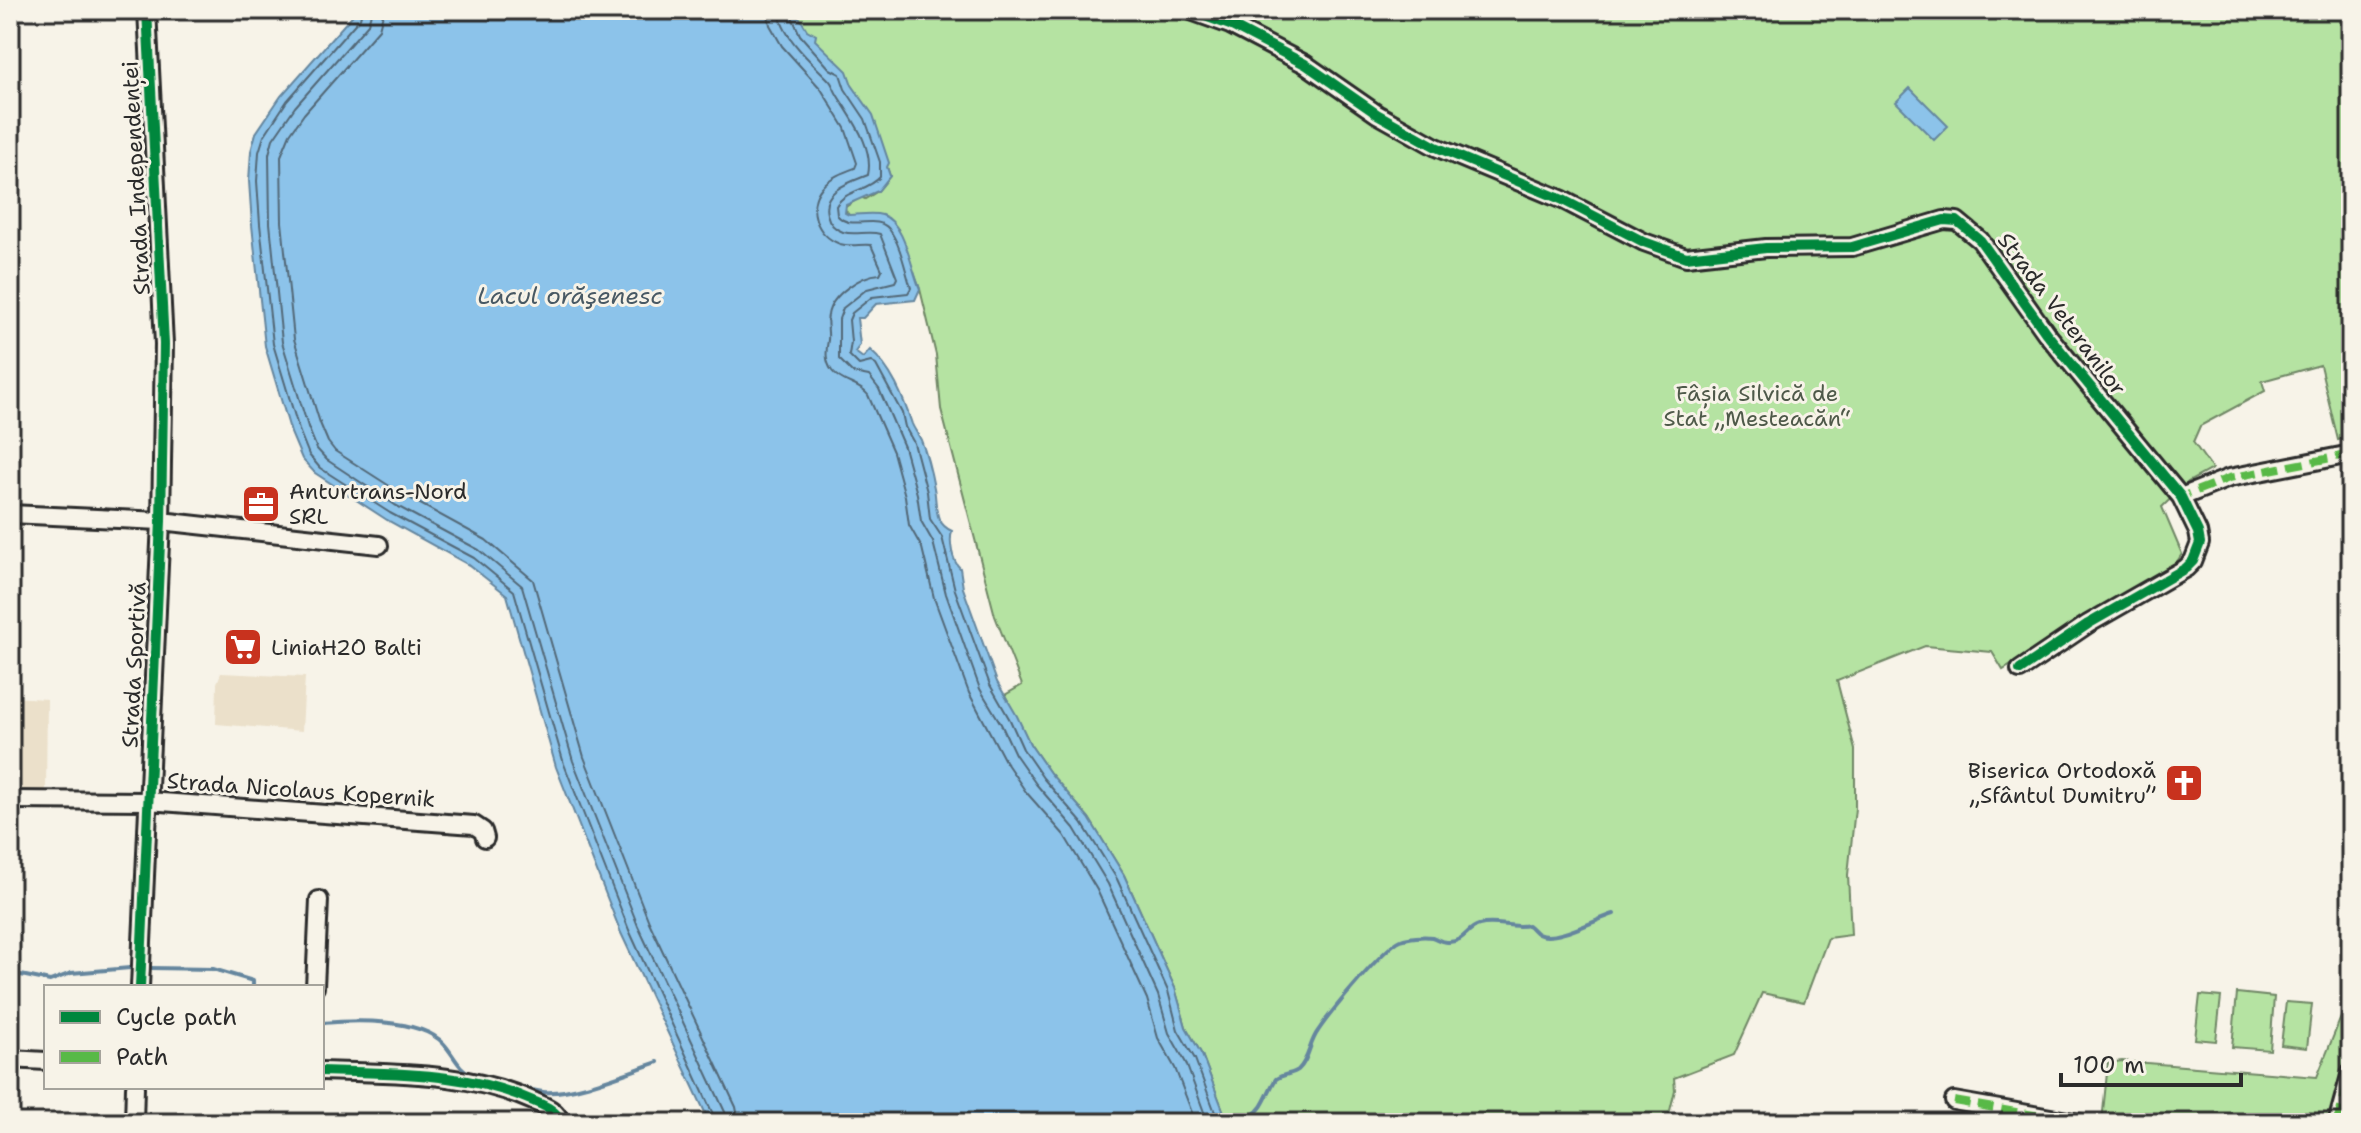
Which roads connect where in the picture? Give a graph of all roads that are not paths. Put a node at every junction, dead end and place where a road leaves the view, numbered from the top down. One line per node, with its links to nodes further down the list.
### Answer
1 (147, 10): 3 (street, Strada Independenței)
2 (1188, 10): 5 (street, Strada Veteranilor)
3 (164, 344): 7 (street, Strada Sportivă)
4 (2351, 454): 5 (street)
5 (2181, 497): 9 (street, Strada Veteranilor)
6 (10, 514): 7 (street)
7 (161, 521): 8 (street); 11 (street, Strada Sportivă)
8 (379, 545)
9 (2020, 670)
10 (10, 800): 11 (street, Strada Nicolaus Kopernik)
11 (148, 801): 12 (street, Strada Nicolaus Kopernik); 14 (street, Strada Sportivă)
12 (485, 838)
13 (319, 900): 15 (street)
14 (140, 985)
15 (315, 985)
16 (10, 1059): 17 (street)
17 (44, 1061)
18 (324, 1071): 23 (street)
19 (2351, 1072): 25 (street)
20 (135, 1089): 22 (street)
21 (1954, 1101): 24 (street)
22 (134, 1123)
23 (561, 1123)
24 (2079, 1123)
25 (2337, 1123)

